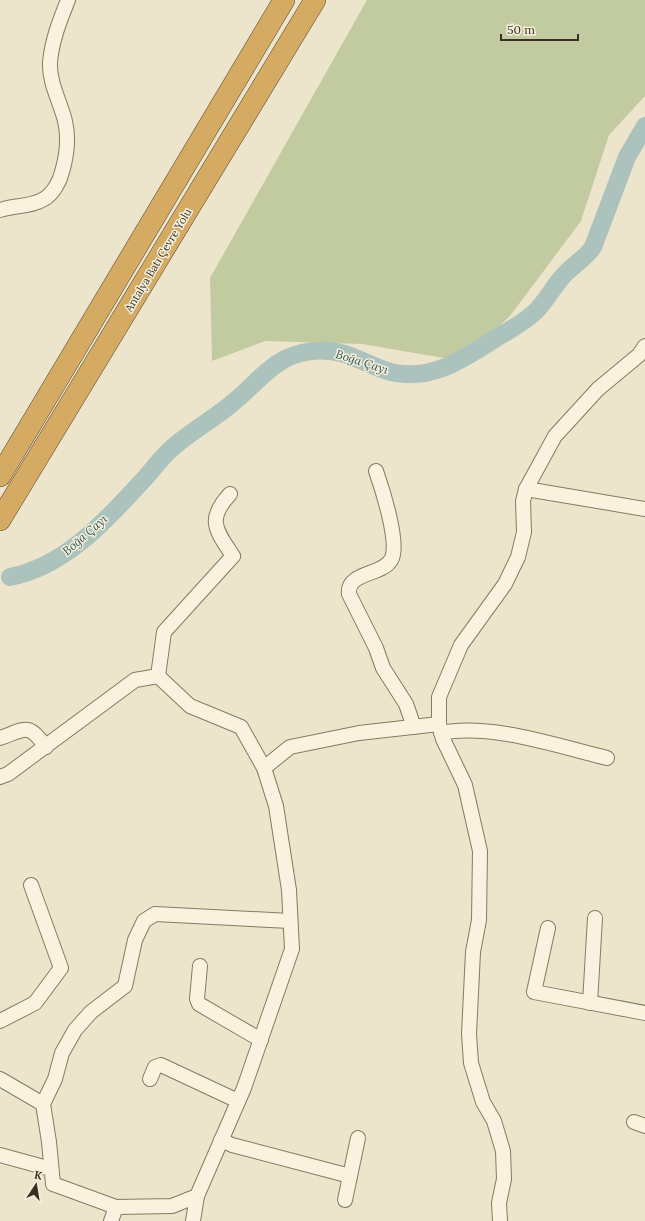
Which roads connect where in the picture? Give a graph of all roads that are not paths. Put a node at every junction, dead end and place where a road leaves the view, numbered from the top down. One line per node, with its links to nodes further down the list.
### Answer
1 (68, 0): 4 (street)
2 (284, 0): 7 (highway)
3 (315, 0): 11 (highway, Antalya Batı Çevre Yolu)
4 (0, 210)
5 (645, 346): 8 (street)
6 (376, 471): 13 (street)
7 (0, 476)
8 (526, 489): 10 (street); 14 (street)
9 (230, 494): 12 (street)
10 (645, 509)
11 (0, 520)
12 (158, 676): 16 (street); 18 (street)
13 (414, 727): 14 (street); 18 (street)
14 (440, 728): 17 (street); 43 (street)
15 (0, 738): 16 (street)
16 (46, 747): 19 (street)
17 (607, 758)
18 (264, 768): 22 (street)
19 (0, 777)
20 (31, 885): 27 (street)
21 (595, 918): 25 (street)
22 (290, 921): 28 (street); 32 (street)
23 (548, 928): 25 (street)
24 (200, 966): 28 (street)
25 (590, 1003): 26 (street)
26 (645, 1013)
27 (2, 1015)
28 (261, 1040): 31 (street)
29 (0, 1079): 32 (street)
30 (150, 1079): 31 (street)
31 (238, 1101): 34 (street)
32 (43, 1104): 36 (street)
33 (358, 1138): 37 (street)
34 (221, 1140): 37 (street); 38 (street)
35 (0, 1155): 36 (street)
36 (51, 1169): 40 (street)
37 (350, 1176): 39 (street)
38 (197, 1196): 40 (street); 42 (street)
39 (345, 1200)
40 (116, 1207): 41 (street)
41 (111, 1221)
42 (193, 1221)
43 (500, 1221)

